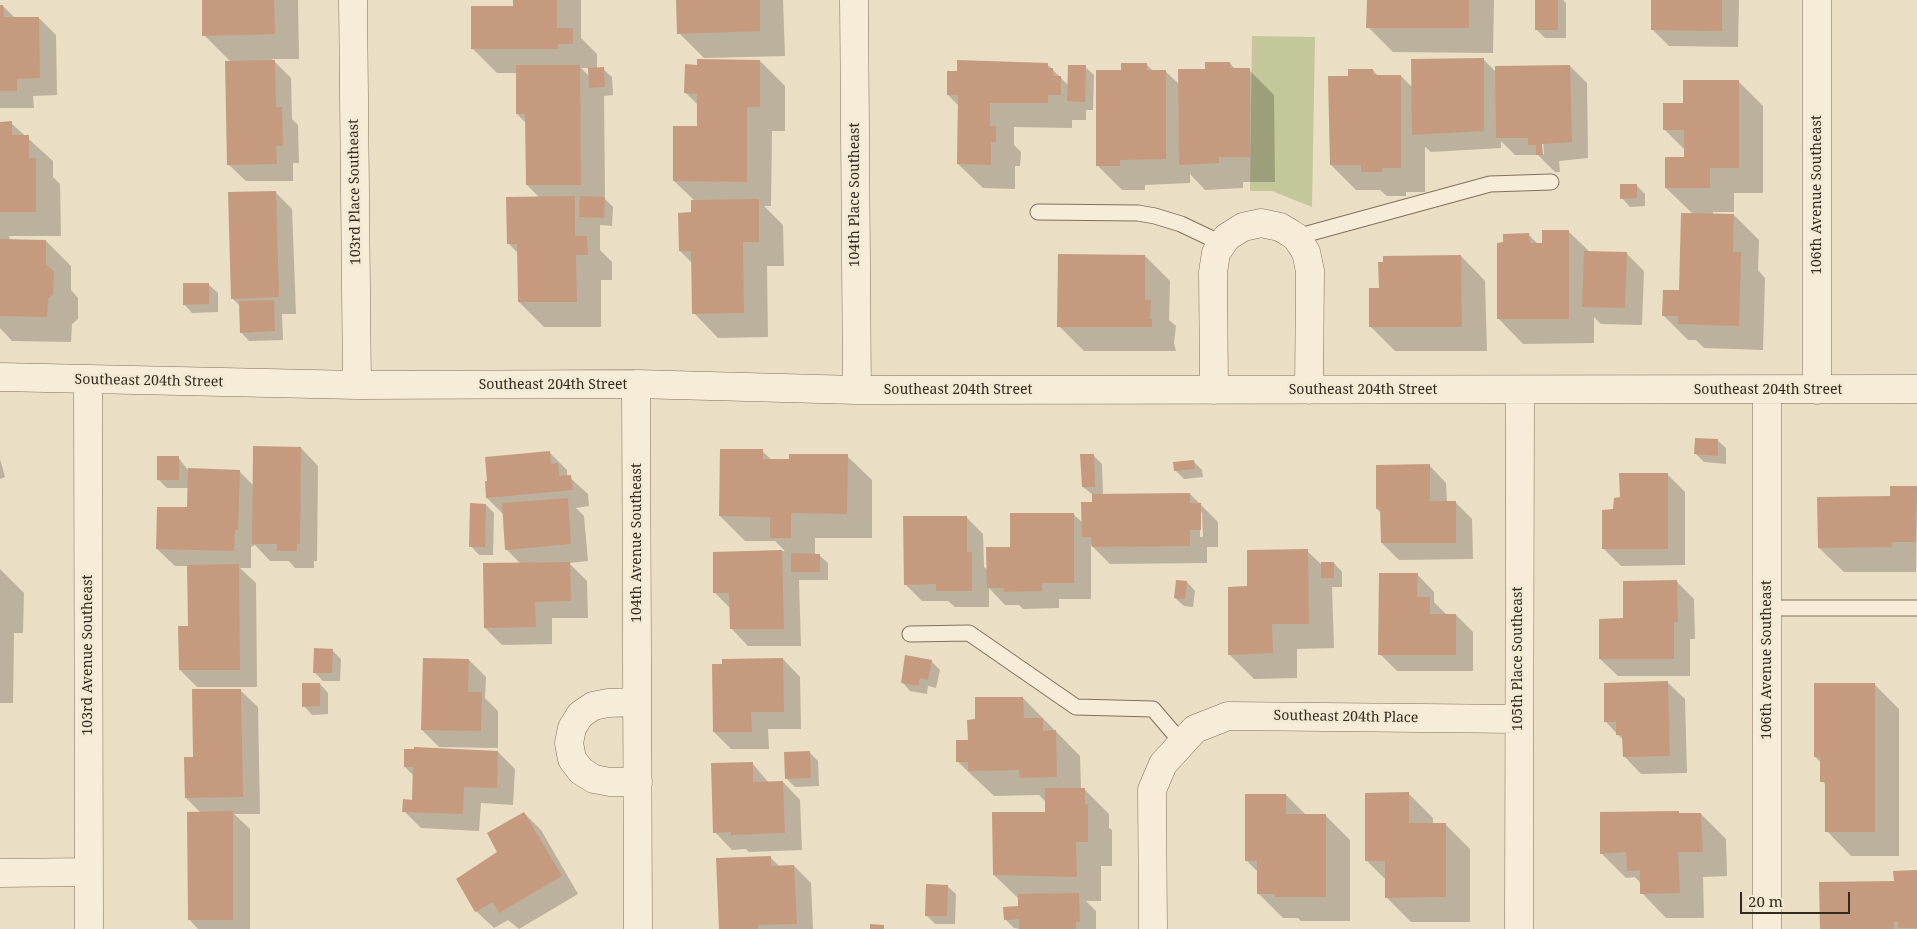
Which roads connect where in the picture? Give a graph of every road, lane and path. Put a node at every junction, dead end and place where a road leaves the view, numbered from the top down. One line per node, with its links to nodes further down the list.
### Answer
1 (353, 0): 11 (street, 103rd Place Southeast)
2 (854, 0): 13 (street, 104th Place Southeast)
3 (1817, 0): 18 (street, 106th Avenue Southeast)
4 (1551, 182): 6 (lane)
5 (1038, 212): 7 (lane)
6 (1296, 237): 7 (street); 15 (street)
7 (1223, 244): 14 (street)
8 (0, 377): 9 (street, Southeast 204th Street)
9 (88, 380): 11 (street, Southeast 204th Street); 26 (street, 103rd Avenue Southeast)
10 (636, 384): 11 (street, Southeast 204th Street); 13 (street, Southeast 204th Street); 22 (street, 104th Avenue Southeast)
11 (357, 385)
12 (1917, 389): 18 (street, Southeast 204th Street)
13 (857, 390): 14 (street, Southeast 204th Street)
14 (1214, 390): 15 (street, Southeast 204th Street)
15 (1309, 390): 16 (street, Southeast 204th Street)
16 (1520, 390): 17 (street, Southeast 204th Street); 23 (street, 105th Place Southeast)
17 (1767, 390): 18 (street, Southeast 204th Street); 19 (street, 106th Avenue Southeast)
18 (1817, 390)
19 (1767, 608): 20 (lane); 32 (street, 106th Avenue Southeast)
20 (1917, 608)
21 (910, 634): 24 (lane)
22 (637, 702): 25 (street, 104th Avenue Southeast); 25 (street)
23 (1518, 719): 24 (street, Southeast 204th Place); 31 (street, 105th Place Southeast)
24 (1182, 743): 30 (street, Southeast 204th Place)
25 (638, 782): 29 (street, 104th Avenue Southeast)
26 (88, 872): 27 (street); 28 (street, 103rd Avenue Southeast)
27 (0, 873)
28 (89, 929)
29 (638, 929)
30 (1153, 929)
31 (1519, 929)
32 (1767, 929)

